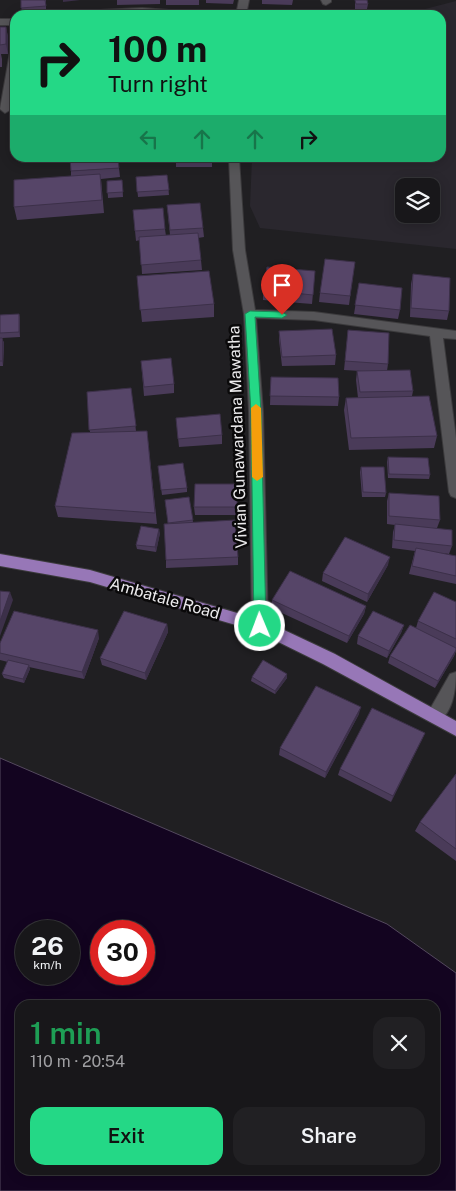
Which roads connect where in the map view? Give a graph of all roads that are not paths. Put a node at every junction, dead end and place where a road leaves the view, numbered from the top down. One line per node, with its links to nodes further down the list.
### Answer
1 (10, 81): 2 (street)
2 (5, 110)
3 (234, 162): 4 (street, Vivian Gunawardana Mawatha)
4 (250, 314): 5 (street); 9 (street, Vivian Gunawardana Mawatha)
5 (436, 333): 6 (street); 7 (street)
6 (456, 335)
7 (456, 492)
8 (0, 560): 9 (main road, Ambatale Road)
9 (260, 626): 11 (main road, Ambatale Road)
10 (456, 679): 11 (street)
11 (436, 716): 12 (main road, Ambatale Road)
12 (456, 729)

